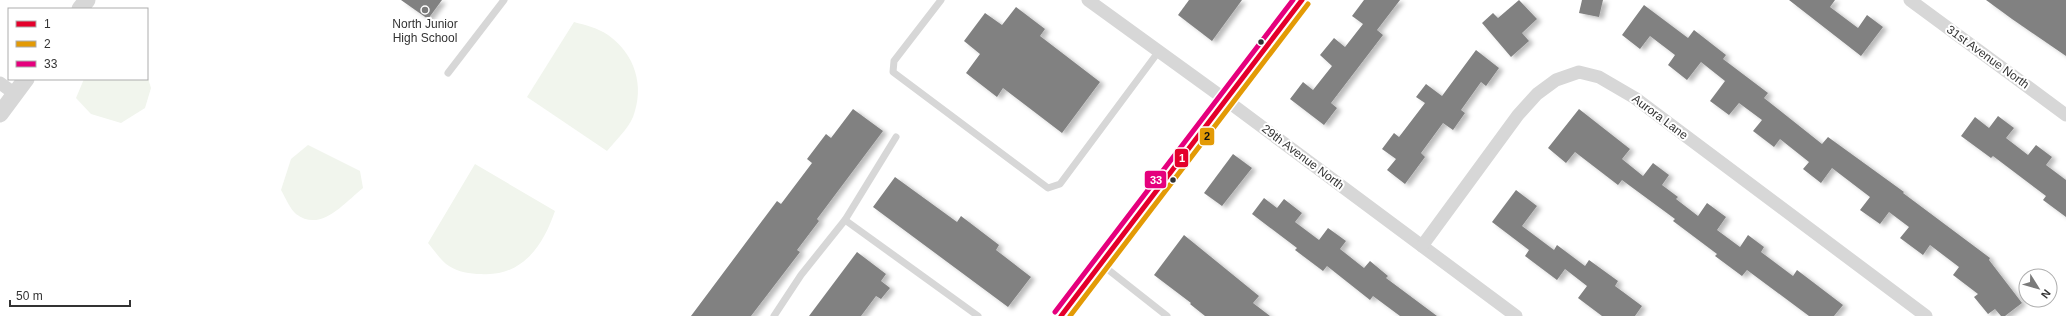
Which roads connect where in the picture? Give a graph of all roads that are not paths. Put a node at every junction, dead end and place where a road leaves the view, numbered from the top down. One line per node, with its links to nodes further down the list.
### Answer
1 (504, 0): 7 (lane)
2 (941, 0): 6 (lane)
3 (1088, 0): 6 (street, 29th Avenue North)
4 (1302, 0): 11 (street)
5 (1910, 0): 13 (street, 31st Avenue North)
6 (1159, 51): 11 (street, 29th Avenue North)
7 (448, 73)
8 (25, 80): 10 (street)
9 (0, 83): 10 (street)
10 (15, 94): 12 (street)
11 (1226, 100): 16 (street, 29th Avenue North); 17 (street)
12 (0, 114)
13 (2066, 115)
14 (896, 137): 15 (lane)
15 (845, 220): 18 (lane); 19 (lane)
16 (1422, 246): 22 (street, 29th Avenue North); 23 (street, Aurora Lane)
17 (1101, 264): 20 (street); 21 (lane)
18 (774, 316)
19 (978, 316)
20 (1061, 316)
21 (1167, 316)
22 (1516, 316)
23 (1926, 316)

